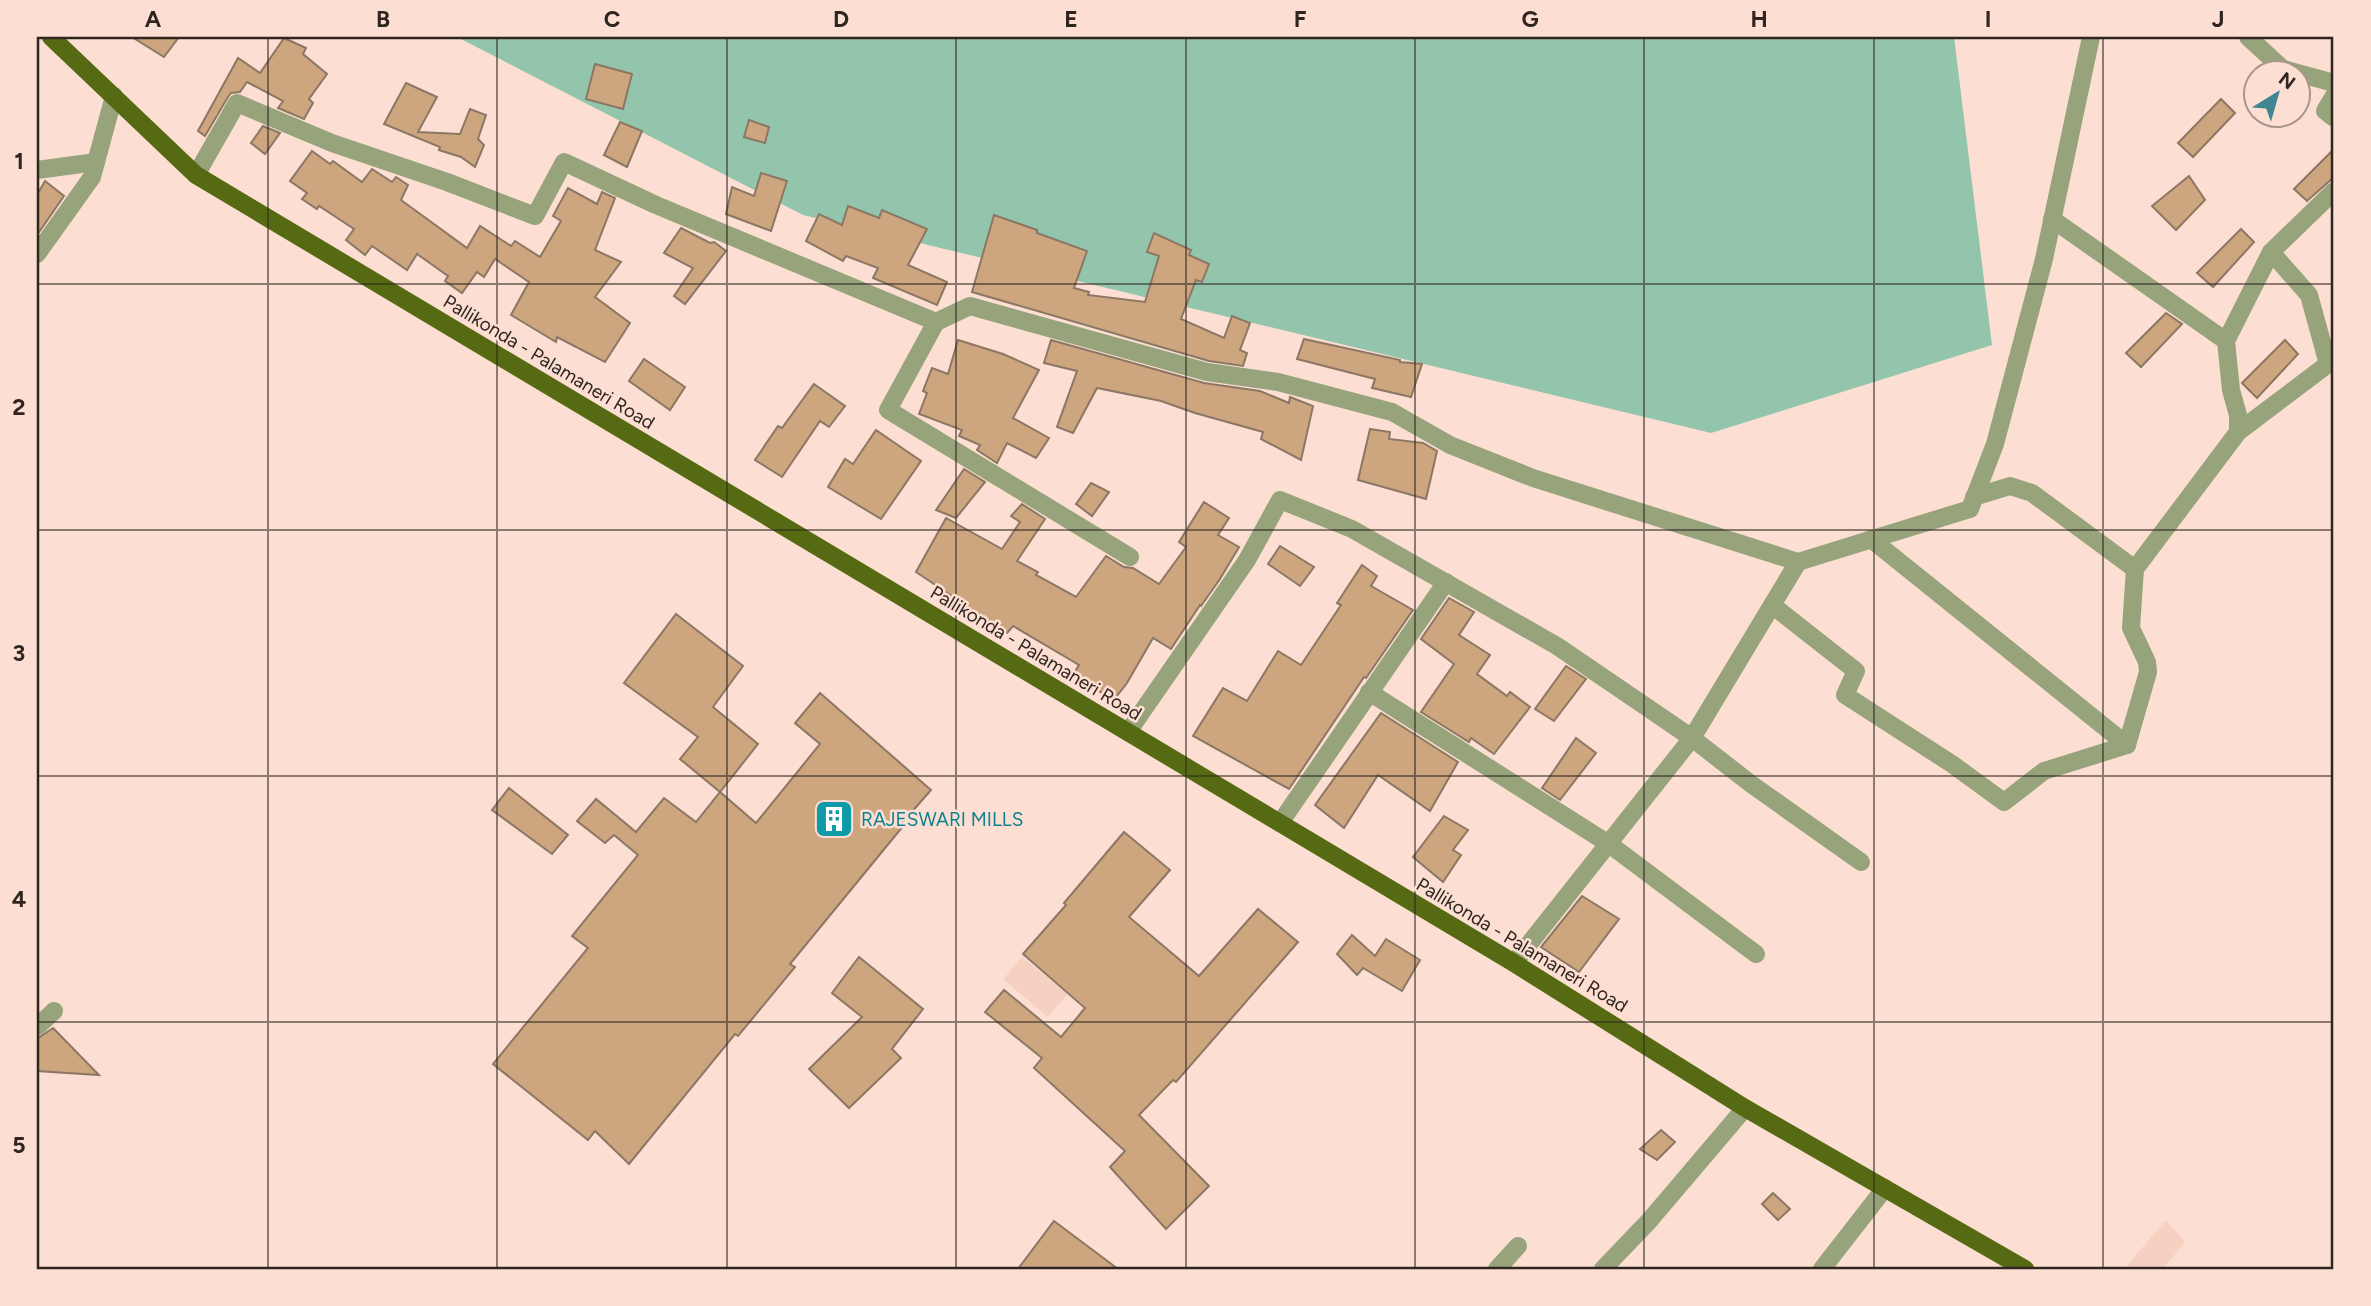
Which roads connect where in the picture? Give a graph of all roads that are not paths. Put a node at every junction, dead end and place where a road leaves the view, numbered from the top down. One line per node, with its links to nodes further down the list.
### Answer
1 (51, 37): 5 (main road, Pallikonda - Palamaneri Road)
2 (2091, 37): 12 (street)
3 (2248, 37): 4 (street)
4 (2334, 83)
5 (114, 96): 8 (street); 10 (main road, Pallikonda - Palamaneri Road)
6 (2334, 96): 7 (street)
7 (2334, 118)
8 (96, 162): 9 (street); 14 (street)
9 (37, 170)
10 (196, 175): 15 (street); 27 (main road, Pallikonda - Palamaneri Road)
11 (2334, 191): 13 (street)
12 (2052, 219): 16 (street); 19 (street)
13 (2271, 252): 16 (street); 17 (street)
14 (37, 254)
15 (936, 322): 21 (street); 22 (street)
16 (2226, 341): 18 (street)
17 (2331, 363): 18 (street)
18 (2238, 432): 23 (street)
19 (1974, 497): 20 (street); 23 (street)
20 (1871, 539): 22 (street); 29 (street)
21 (1130, 557)
22 (1798, 562): 25 (street)
23 (2135, 569): 29 (street)
24 (1446, 582): 26 (street); 27 (street); 28 (street)
25 (1772, 605): 28 (street); 29 (street)
26 (1369, 692): 30 (street); 31 (street)
27 (1128, 732): 30 (main road, Pallikonda - Palamaneri Road)
28 (1692, 738): 31 (street); 32 (street)
29 (2127, 745)
30 (1280, 823): 34 (main road, Pallikonda - Palamaneri Road)
31 (1609, 844): 33 (street); 34 (street)
32 (1861, 862)
33 (1756, 954)
34 (1514, 963): 37 (main road, Pallikonda - Palamaneri Road)
35 (54, 1011): 36 (street)
36 (37, 1027)
37 (1745, 1108): 38 (main road, Pallikonda - Palamaneri Road); 41 (street)
38 (1885, 1188): 42 (street); 43 (main road, Pallikonda - Palamaneri Road)
39 (1518, 1246): 40 (street)
40 (1497, 1269)
41 (1603, 1269)
42 (1822, 1269)
43 (2022, 1269)

